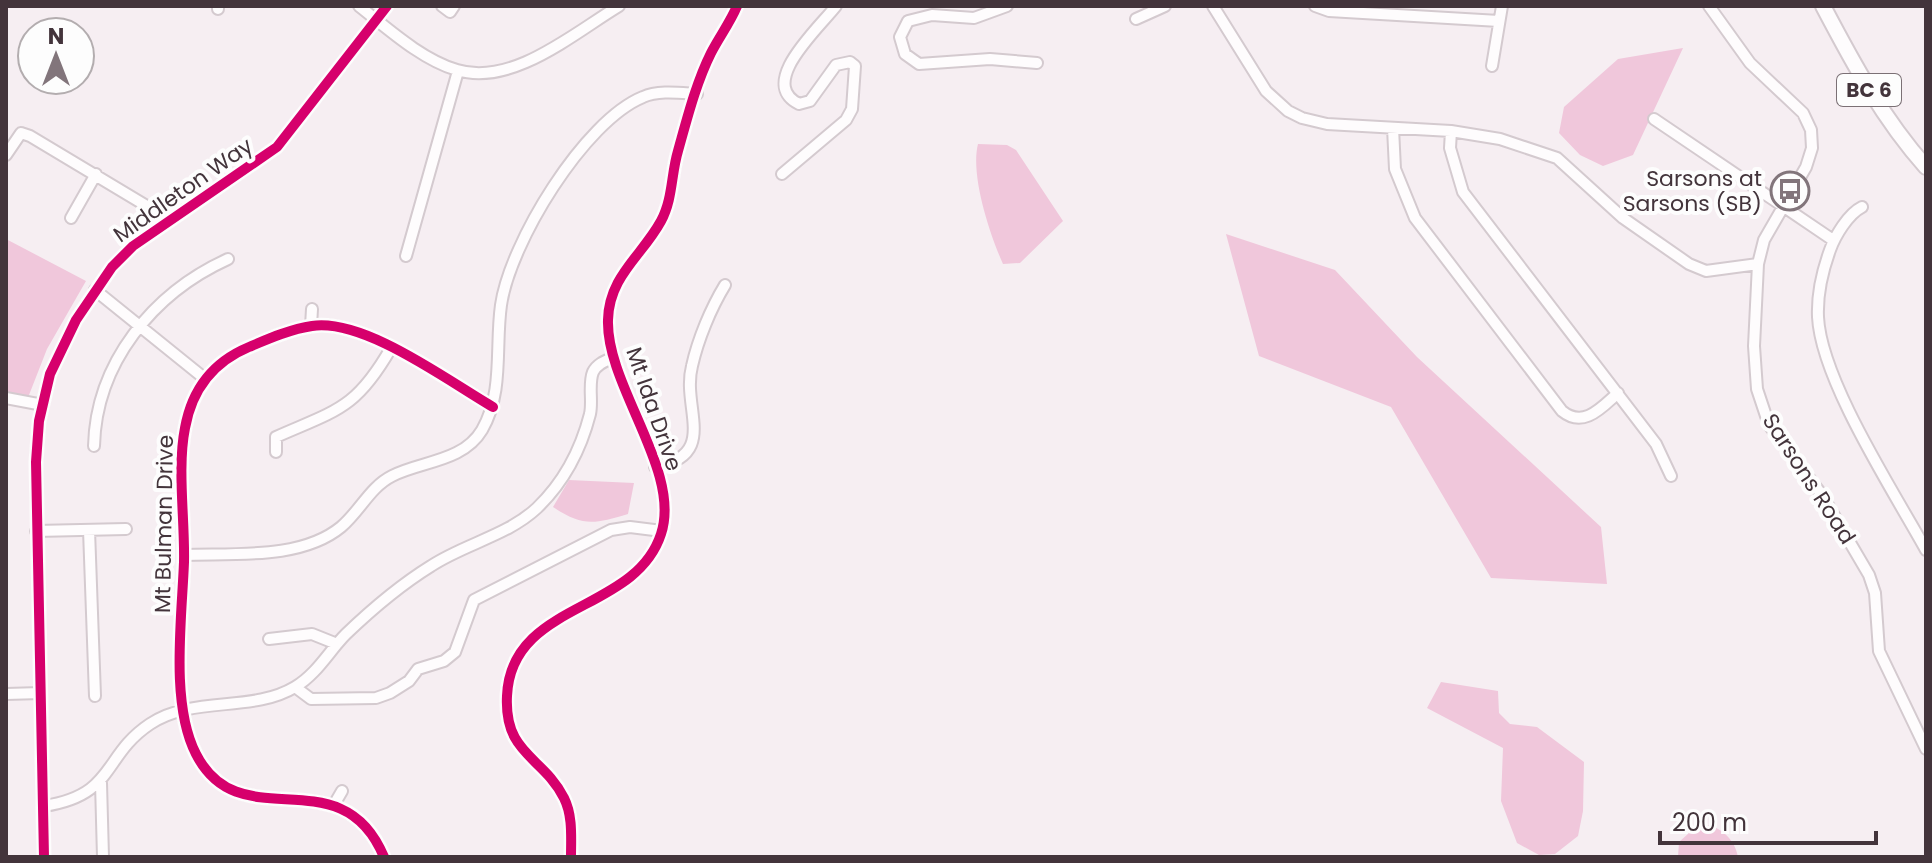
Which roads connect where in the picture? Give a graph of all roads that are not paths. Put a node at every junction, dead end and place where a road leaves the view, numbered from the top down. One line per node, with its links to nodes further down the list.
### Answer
1 (359, 6): 17 (street)
2 (387, 6): 17 (street, Middleton Way)
3 (442, 6): 4 (street)
4 (454, 6)
5 (619, 6): 21 (street)
6 (737, 6): 22 (street, Mt Ida Drive)
7 (836, 6): 29 (street)
8 (1007, 6): 19 (street)
9 (1165, 6): 16 (street)
10 (1213, 6): 24 (street)
11 (1315, 6): 15 (street)
12 (1502, 6): 18 (street)
13 (1709, 6): 30 (street, Sarsons Road)
14 (1823, 6): 27 (main road, BC 6)
15 (1388, 9): 18 (street)
16 (1136, 19)
17 (377, 20): 21 (street); 33 (street, Middleton Way)
18 (1499, 21): 20 (street)
19 (1037, 63)
20 (1492, 66)
21 (458, 71): 35 (street)
22 (697, 94): 44 (street, Mt Ida Drive); 49 (street)
23 (1654, 119): 30 (street)
24 (1393, 128): 25 (street); 46 (street)
25 (1451, 131): 37 (street); 46 (street)
26 (6, 155): 28 (street)
27 (1926, 167)
28 (96, 174): 32 (street); 33 (street)
29 (782, 174)
30 (1783, 206): 34 (street); 37 (street, Sarsons Road)
31 (1862, 207): 34 (street)
32 (71, 218)
33 (163, 225): 39 (street, Middleton Way)
34 (1833, 240): 58 (street)
35 (406, 256)
36 (228, 259): 41 (street)
37 (1758, 264): 67 (street, Sarsons Road)
38 (725, 285): 52 (street)
39 (95, 290): 41 (street); 48 (street, Middleton Way)
40 (312, 309): 42 (street)
41 (138, 325): 45 (street); 50 (street)
42 (311, 326): 43 (street); 45 (street)
43 (391, 348): 49 (street); 51 (street)
44 (612, 358): 52 (street, Mt Ida Drive); 61 (street)
45 (204, 378): 59 (street, Mt Bulman Drive)
46 (1618, 393): 53 (street)
47 (6, 398): 48 (street)
48 (43, 405): 56 (street, Middleton Way)
49 (493, 407): 59 (street)
50 (94, 446)
51 (276, 452)
52 (655, 467): 57 (street, Mt Ida Drive)
53 (1671, 476)
54 (126, 529): 55 (street)
55 (89, 530): 56 (street); 65 (street)
56 (36, 531): 63 (street, Middleton Way)
57 (662, 531): 62 (street); 75 (street, Mt Ida Drive)
58 (1926, 550)
59 (184, 555): 66 (street, Mt Bulman Drive)
60 (269, 639): 61 (street)
61 (337, 644): 62 (street)
62 (295, 687): 66 (street)
63 (41, 693): 64 (street); 71 (street, Middleton Way)
64 (6, 694)
65 (95, 696)
66 (184, 709): 68 (street); 70 (street, Mt Bulman Drive)
67 (1926, 749)
68 (101, 783): 71 (street); 73 (street)
69 (342, 791): 70 (street)
70 (335, 803): 74 (street)
71 (44, 806): 72 (street, Middleton Way)
72 (44, 857)
73 (103, 857)
74 (384, 857)
75 (571, 857)

